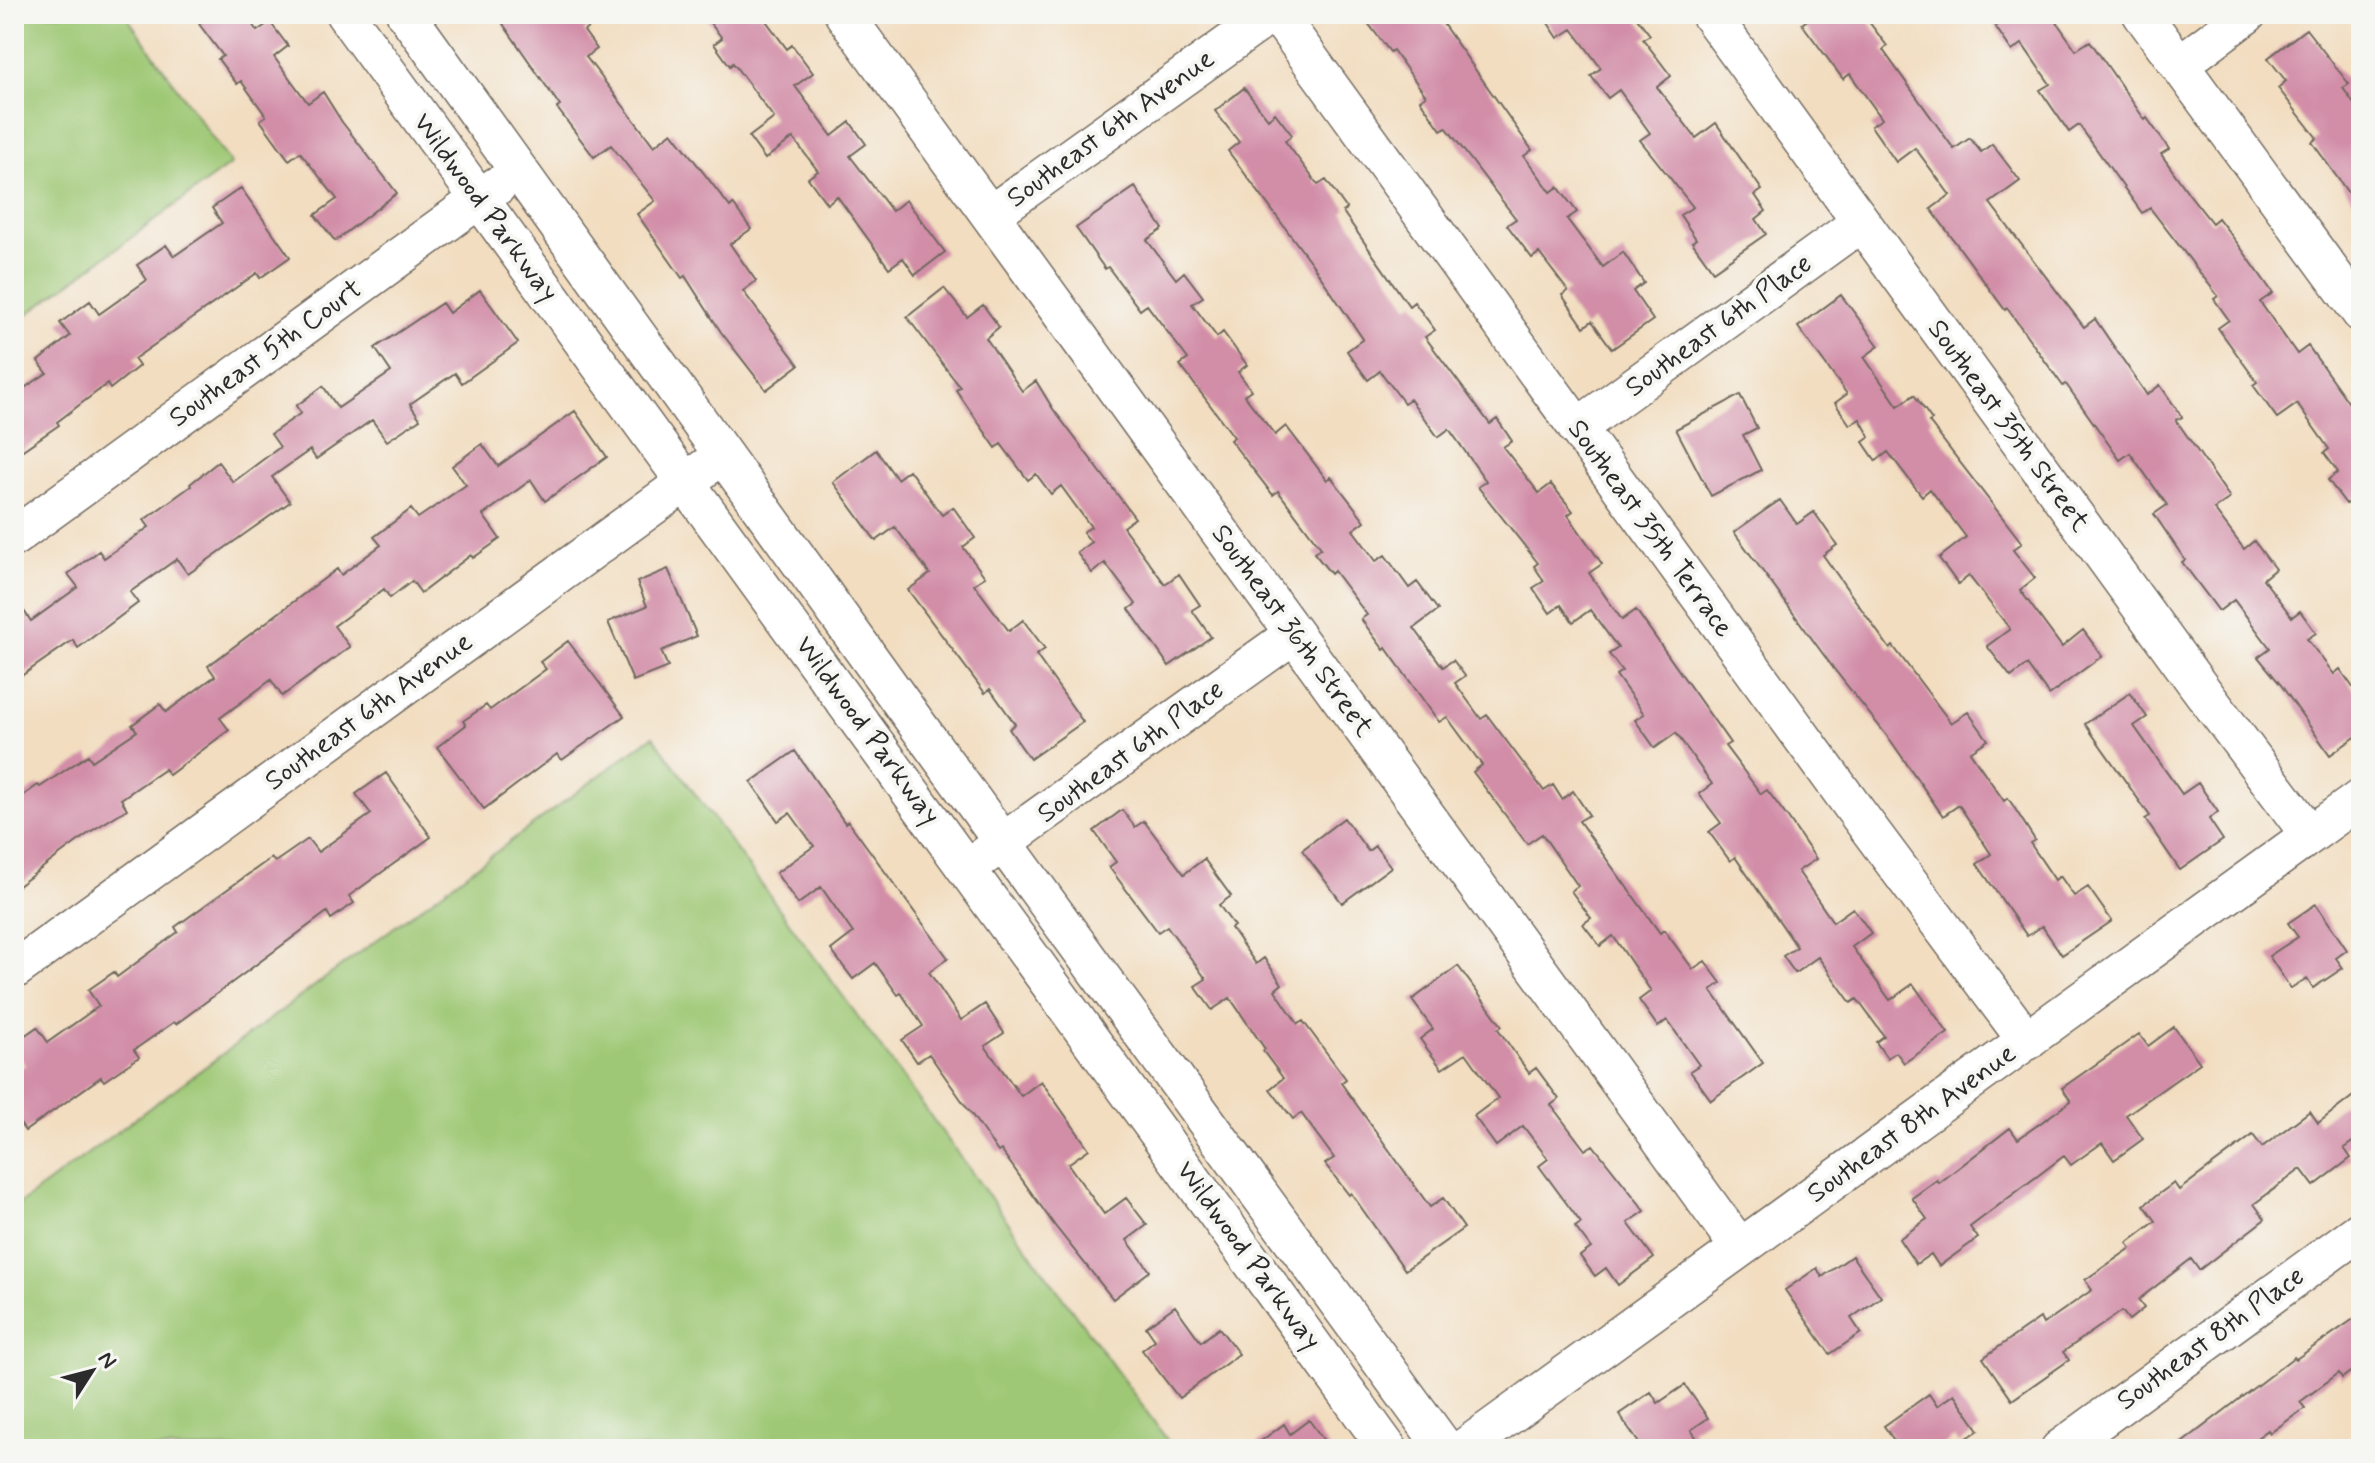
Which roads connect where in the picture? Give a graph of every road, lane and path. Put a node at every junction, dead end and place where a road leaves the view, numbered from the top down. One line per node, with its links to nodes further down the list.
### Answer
1 (345, 14): 11 (street, Wildwood Parkway)
2 (406, 14): 10 (street, Wildwood Parkway)
3 (844, 14): 12 (street, Southeast 36th Street)
4 (1271, 14): 12 (street, Southeast 6th Avenue)
5 (1277, 14): 15 (street, Southeast 35th Terrace)
6 (1710, 14): 13 (street, Southeast 35th Street)
7 (2142, 14): 9 (street)
8 (2247, 14): 9 (street)
9 (2179, 65): 14 (street)
10 (519, 171): 11 (street, Southeast 5th Court); 16 (street, Wildwood Parkway)
11 (479, 200): 17 (street, Wildwood Parkway); 18 (street, Southeast 5th Court)
12 (990, 215): 19 (street, Southeast 36th Street)
13 (1860, 223): 15 (street, Southeast 6th Place); 21 (street, Southeast 35th Street)
14 (2361, 313)
15 (1577, 428): 25 (street, Southeast 35th Terrace)
16 (723, 455): 17 (street, Southeast 6th Avenue); 22 (street, Wildwood Parkway)
17 (686, 482): 23 (street, Wildwood Parkway); 24 (street, Southeast 6th Avenue)
18 (14, 537)
19 (1294, 634): 22 (street, Southeast 6th Place); 27 (street, Southeast 36th Street)
20 (2361, 798): 21 (street, Southeast 8th Avenue)
21 (2310, 835): 25 (street, Southeast 8th Avenue)
22 (1004, 842): 23 (street, Southeast 6th Place); 29 (street, Wildwood Parkway)
23 (967, 869): 28 (street, Wildwood Parkway)
24 (14, 970)
25 (2027, 1041): 27 (street, Southeast 8th Avenue)
26 (2361, 1230): 31 (street, Southeast 8th Place)
27 (1740, 1248): 30 (street, Southeast 8th Avenue)
28 (1388, 1449)
29 (1445, 1449)
30 (1463, 1449)
31 (2060, 1449)

